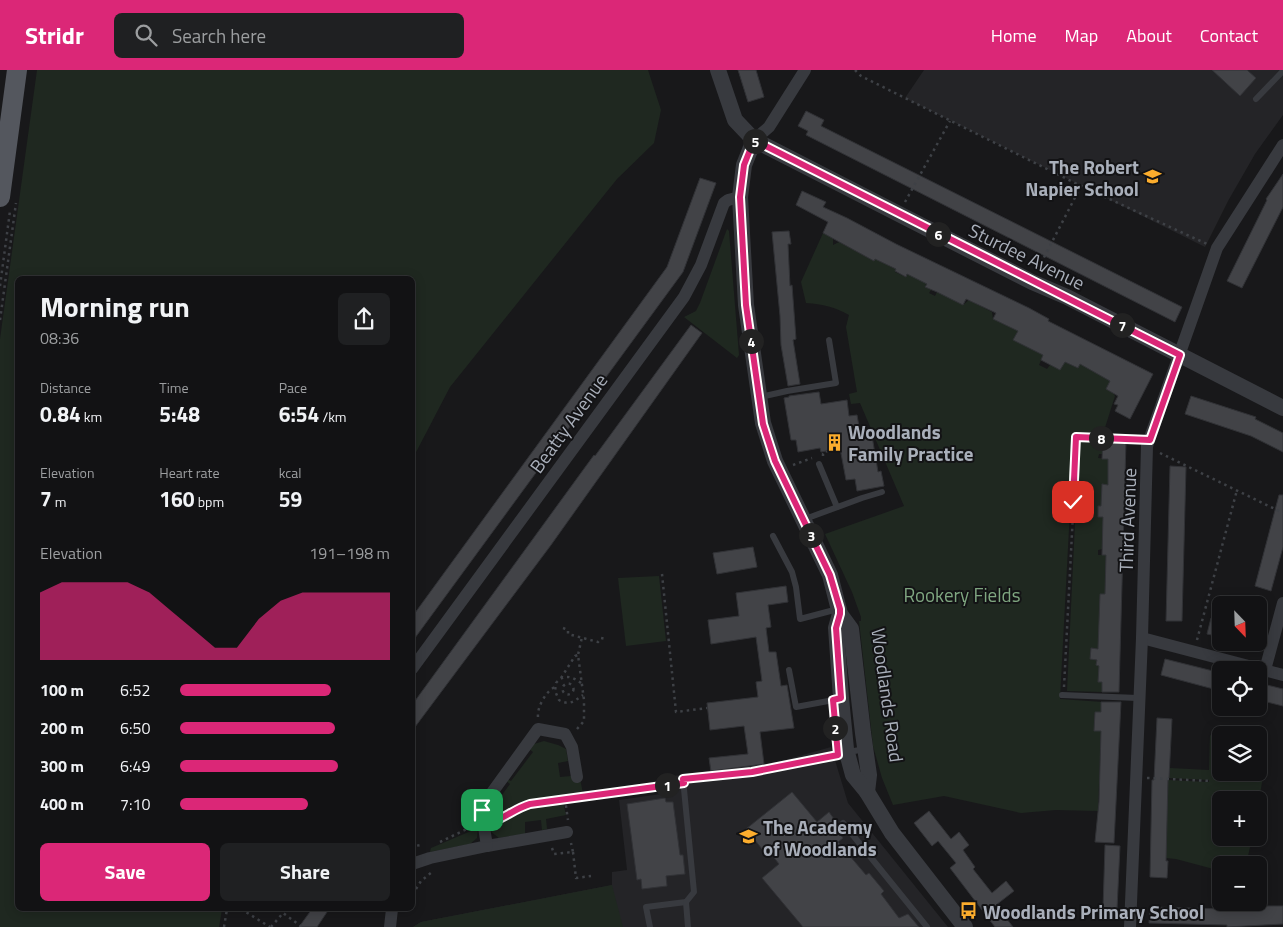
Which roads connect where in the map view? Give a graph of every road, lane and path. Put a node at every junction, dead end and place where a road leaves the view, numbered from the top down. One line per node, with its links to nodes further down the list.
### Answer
1 (17, 70): 11 (main road)
2 (718, 70): 8 (street)
3 (805, 70): 8 (street)
4 (855, 70): 7 (path)
5 (1283, 71): 6 (lane)
6 (1256, 99)
7 (950, 121): 10 (path); 13 (path)
8 (754, 140): 12 (street, Woodlands Road); 13 (street, Sturdee Avenue)
9 (1283, 145): 14 (street, Third Avenue)
10 (1081, 186): 14 (path); 15 (path)
11 (0, 197)
12 (740, 197): 18 (street, Woodlands Road); 44 (street, Beatty Avenue)
13 (898, 215): 15 (street, Sturdee Avenue)
14 (1217, 248): 17 (street, Third Avenue)
15 (1032, 282): 17 (street, Sturdee Avenue)
16 (829, 340): 18 (lane)
17 (1180, 355): 19 (street, Sturdee Avenue); 20 (street, Third Avenue)
18 (759, 398): 30 (street, Woodlands Road)
19 (1283, 408)
20 (1149, 443): 26 (path); 38 (street, Third Avenue); 52 (path)
21 (827, 451): 22 (path)
22 (823, 456)
23 (813, 458): 25 (path)
24 (819, 464): 28 (lane)
25 (790, 466)
26 (1237, 490): 29 (path); 40 (path)
27 (882, 492): 28 (lane)
28 (837, 507): 30 (lane)
29 (1283, 513)
30 (803, 520): 34 (street, Woodlands Road)
31 (773, 536): 34 (lane)
32 (662, 574): 56 (path)
33 (1283, 603): 43 (street)
34 (840, 611): 53 (street, Woodlands Road); 58 (street, Woodlands Road)
35 (563, 628): 37 (path)
36 (585, 633): 37 (path)
37 (583, 638): 39 (path); 41 (path)
38 (1142, 638): 40 (street); 54 (street, Third Avenue)
39 (606, 639)
40 (1194, 651): 42 (street)
41 (578, 655): 48 (path); 49 (path)
42 (1231, 661)
43 (1267, 663)
44 (415, 665)
45 (789, 670): 53 (lane)
46 (1267, 671): 47 (street)
47 (1283, 675)
48 (561, 678): 49 (path); 55 (path)
49 (581, 683): 51 (path)
50 (567, 695): 50 (path); 55 (path)
51 (583, 695): 55 (path); 57 (path)
52 (1063, 695): 54 (lane)
53 (841, 698): 59 (street, Woodlands Road)
54 (1138, 698): 61 (street, Third Avenue)
55 (565, 702)
56 (707, 708)
57 (567, 737): 60 (street); 67 (street)
58 (865, 749): 59 (lane); 64 (street, Woodlands Road)
59 (847, 753): 63 (lane); 64 (street, Woodlands Road)
60 (577, 777)
61 (1136, 778): 62 (path); 90 (street, Third Avenue)
62 (1211, 781)
63 (684, 783): 65 (path); 78 (lane)
64 (867, 792): 82 (street, Woodlands Road)
65 (564, 799): 67 (path); 68 (path)
66 (843, 824): 89 (lane)
67 (483, 825): 70 (path); 71 (street)
68 (568, 828): 71 (street)
69 (415, 843): 74 (path)
70 (438, 843)
71 (487, 846): 74 (street)
72 (424, 849): 74 (path)
73 (573, 852): 76 (path)
74 (417, 856)
75 (432, 872): 77 (path)
76 (591, 876)
77 (415, 886)
78 (686, 902): 87 (lane); 88 (lane)
79 (227, 911): 83 (path)
80 (244, 911): 84 (path)
81 (392, 911): 86 (street)
82 (959, 925)
83 (224, 927)
84 (270, 927): 85 (path)
85 (302, 927)
86 (390, 927)
87 (650, 927)
88 (688, 927)
89 (927, 927)
90 (1130, 927)

